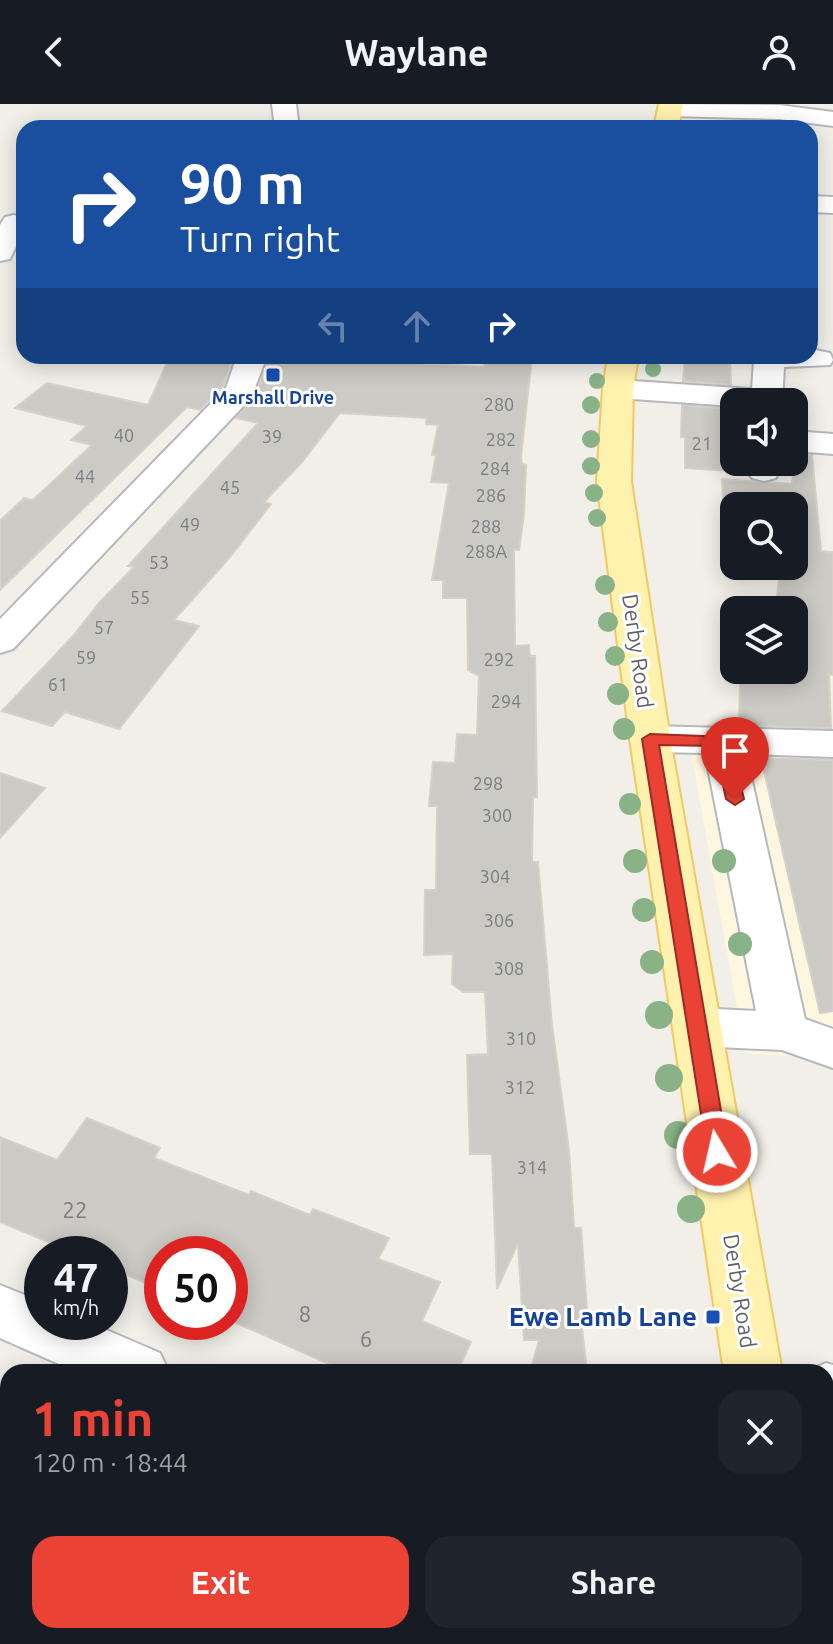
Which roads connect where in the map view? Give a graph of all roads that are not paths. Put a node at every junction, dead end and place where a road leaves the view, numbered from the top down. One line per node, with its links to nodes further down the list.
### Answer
1 (669, 114): 3 (street)
2 (833, 119): 3 (street)
3 (779, 120)
4 (13, 223): 5 (street)
5 (0, 253)
6 (249, 364): 13 (street)
7 (769, 364): 10 (street)
8 (620, 372): 9 (street); 14 (main road, Derby Road)
9 (727, 388)
10 (767, 388)
11 (808, 442): 12 (street)
12 (833, 444)
13 (0, 641)
14 (650, 739): 15 (street); 17 (main road, Derby Road)
15 (723, 740): 16 (street); 18 (street)
16 (833, 744)
17 (697, 1027): 18 (street); 22 (main road, Derby Road)
18 (784, 1031): 19 (street)
19 (833, 1049)
20 (0, 1311): 21 (street)
21 (122, 1364)
22 (753, 1364)

